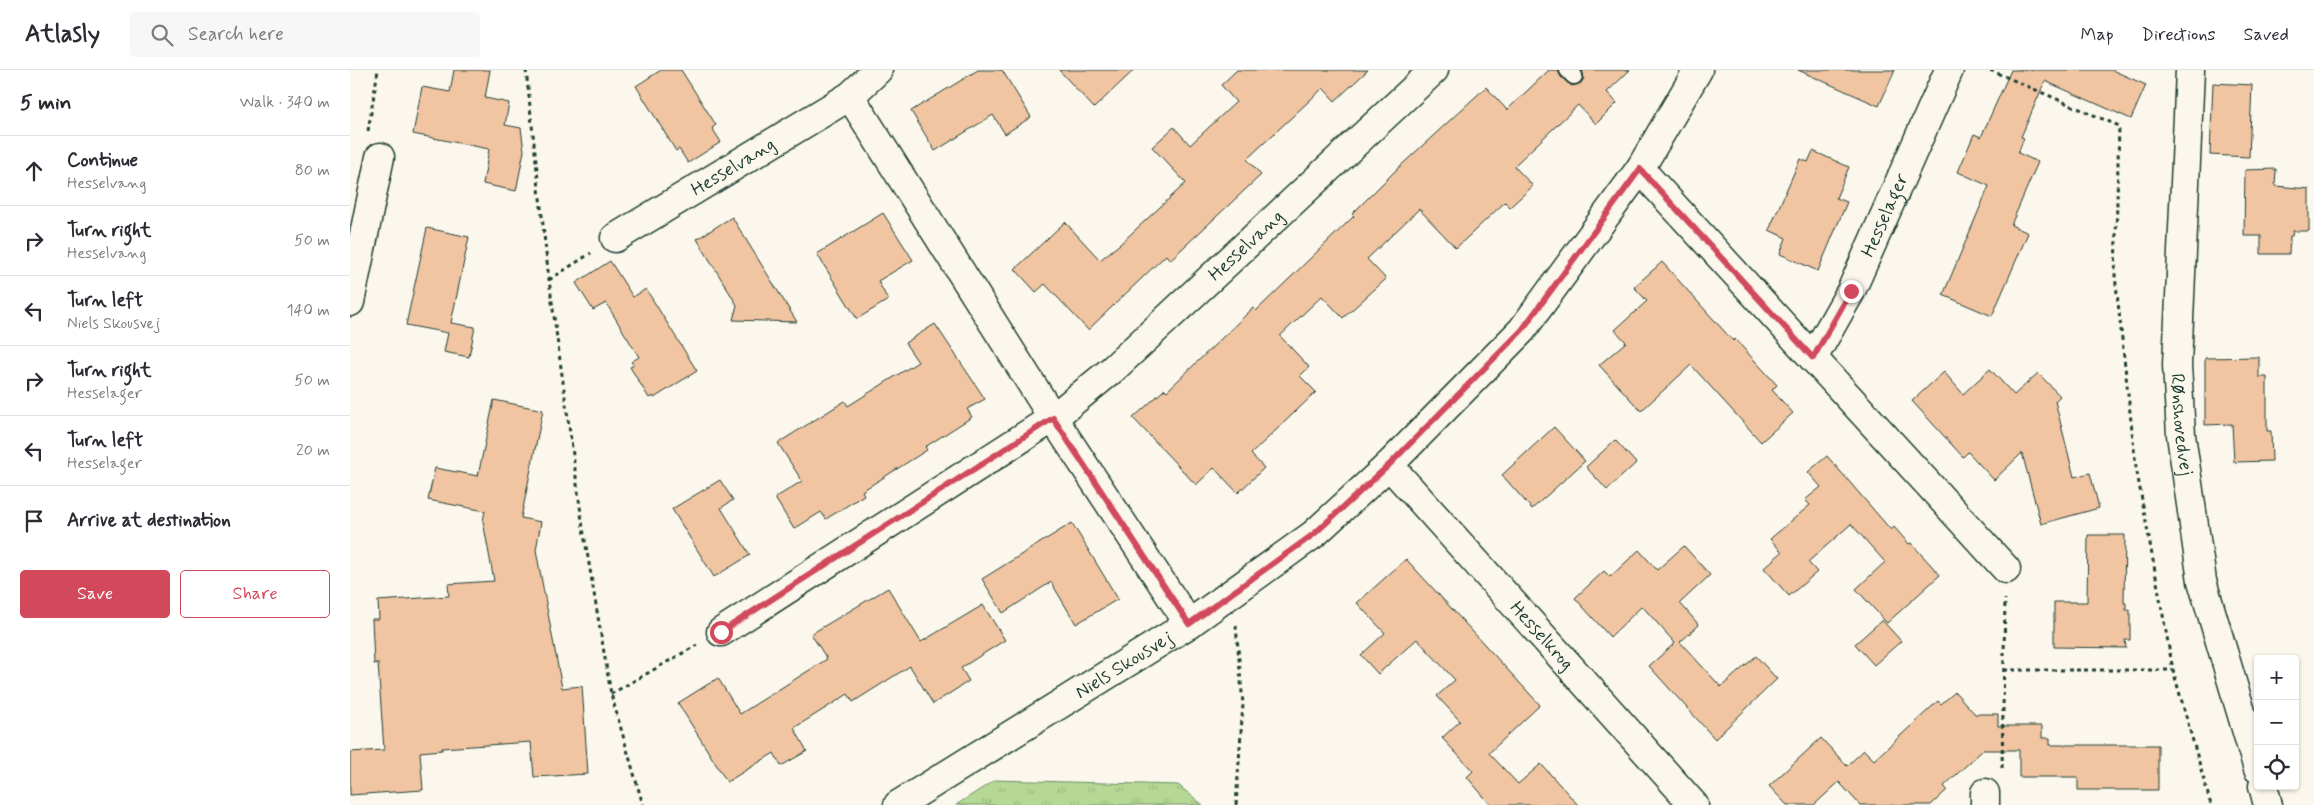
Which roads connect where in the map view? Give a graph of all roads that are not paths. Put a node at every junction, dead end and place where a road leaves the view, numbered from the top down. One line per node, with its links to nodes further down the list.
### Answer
1 (878, 70): 6 (street, Hesselvang)
2 (1434, 70): 12 (street, Hesselvang)
3 (1698, 70): 8 (street, Niels Skousvej)
4 (1949, 70): 11 (street, Hesselager)
5 (2190, 70): 17 (street, Rønshovedvej)
6 (850, 96): 9 (street, Hesselvang); 12 (street)
7 (380, 157): 10 (street)
8 (1640, 169): 11 (street); 13 (street, Niels Skousvej)
9 (615, 238)
10 (350, 302)
11 (1813, 358): 14 (street)
12 (1053, 418): 15 (street); 16 (street, Hesselvang)
13 (1389, 465): 15 (street, Niels Skousvej); 20 (street, Hesselkrog)
14 (2006, 569)
15 (1189, 624): 19 (street, Niels Skousvej)
16 (721, 632)
17 (2254, 756)
18 (2264, 790): 21 (street)
19 (898, 805)
20 (1694, 805)
21 (2268, 805)

